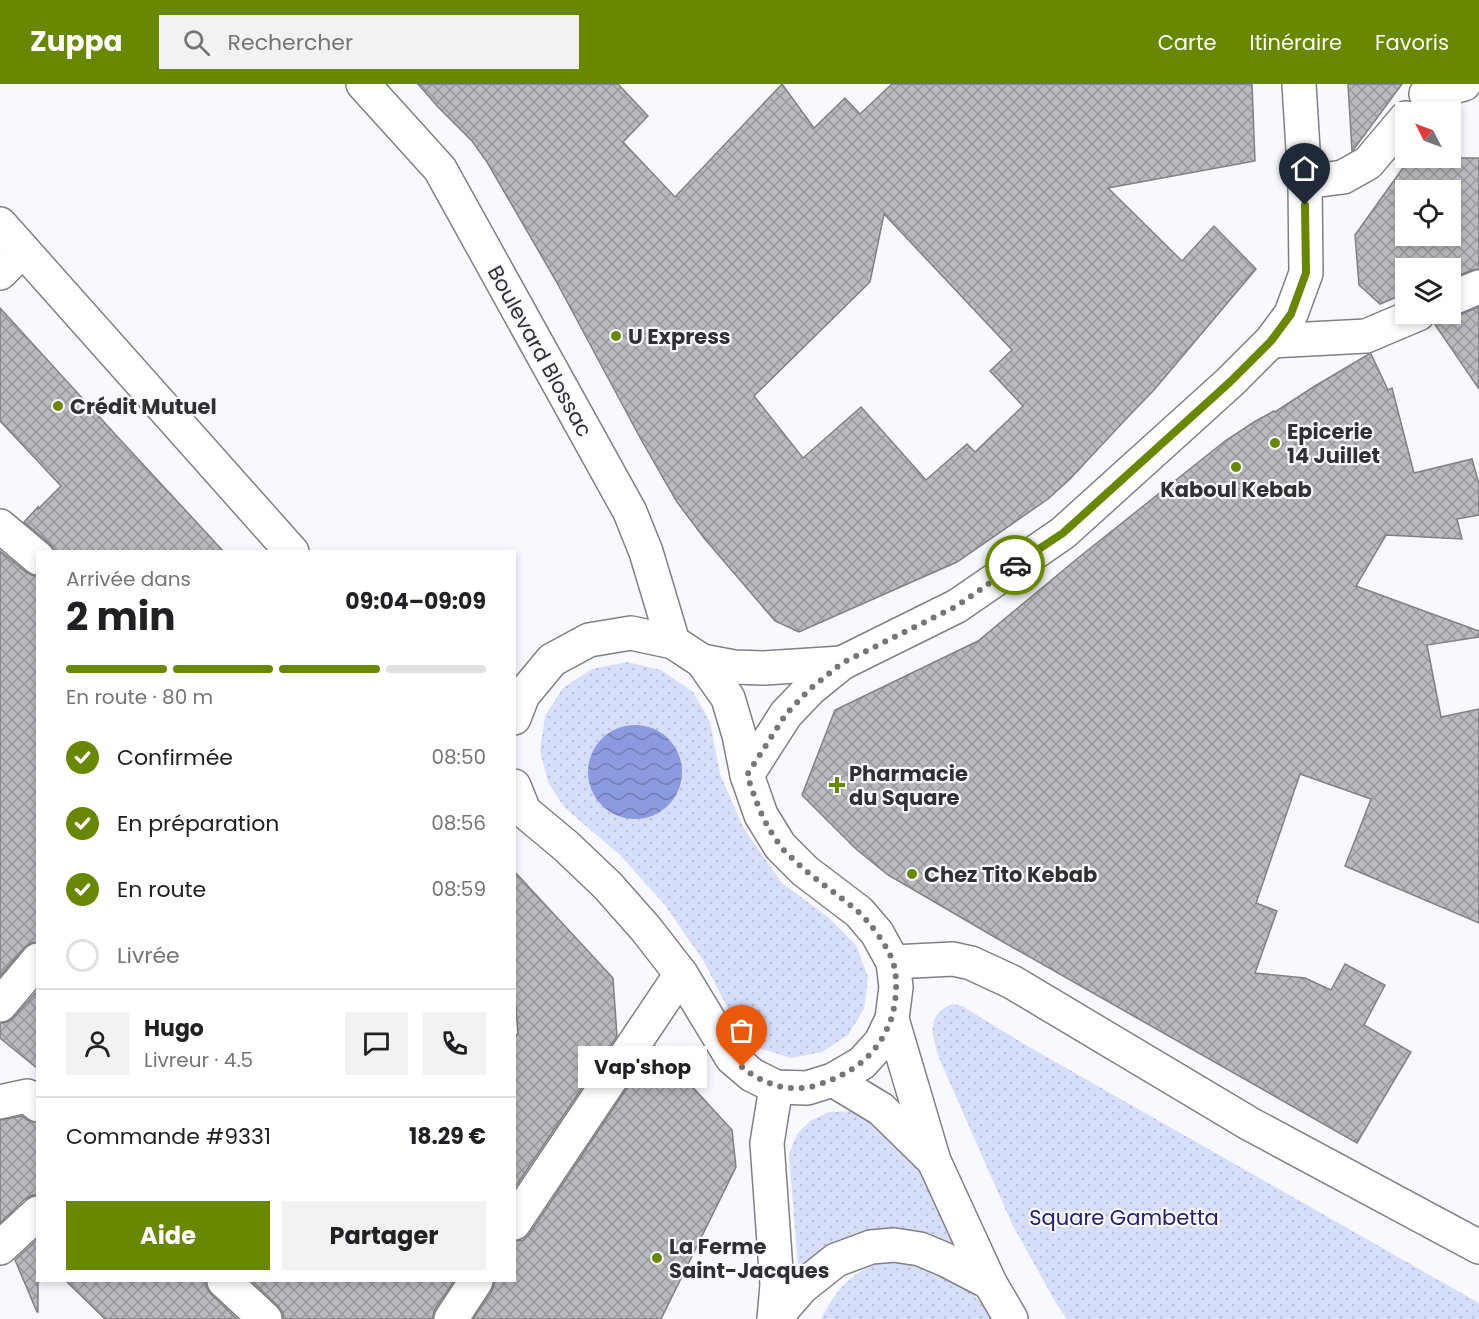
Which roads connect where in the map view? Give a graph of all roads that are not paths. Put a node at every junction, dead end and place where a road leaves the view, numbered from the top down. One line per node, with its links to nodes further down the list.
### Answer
1 (363, 84): 17 (main road, Boulevard Blossac)
2 (1299, 84): 6 (main road)
3 (1464, 84): 4 (main road)
4 (1419, 102)
5 (1395, 131): 6 (main road)
6 (1305, 182): 13 (main road)
7 (0, 224): 8 (main road)
8 (23, 250): 9 (main road); 15 (main road)
9 (0, 273)
10 (1479, 287): 11 (main road)
11 (1461, 294)
12 (1395, 324): 13 (main road)
13 (1271, 341): 19 (main road)
14 (0, 526): 16 (main road)
15 (290, 550)
16 (36, 556)
17 (673, 642): 18 (main road); 20 (main road)
18 (702, 661): 19 (main road); 21 (main road)
19 (842, 663): 21 (main road)
20 (516, 713)
21 (747, 775): 24 (main road)
22 (518, 805): 25 (main road)
23 (36, 962): 26 (main road)
24 (893, 962): 27 (main road); 35 (main road)
25 (681, 974): 29 (main road); 34 (main road)
26 (0, 1005)
27 (892, 1019): 28 (main road); 32 (main road)
28 (833, 1080): 29 (main road); 32 (main road)
29 (776, 1086): 42 (main road)
30 (0, 1102): 31 (main road)
31 (36, 1103)
32 (934, 1161): 39 (main road)
33 (36, 1215): 36 (main road)
34 (516, 1220)
35 (1479, 1247)
36 (0, 1248)
37 (225, 1282): 40 (main road)
38 (475, 1282): 41 (main road)
39 (990, 1283): 42 (main road); 43 (main road)
40 (265, 1319)
41 (451, 1319)
42 (774, 1319)
43 (1011, 1319)

